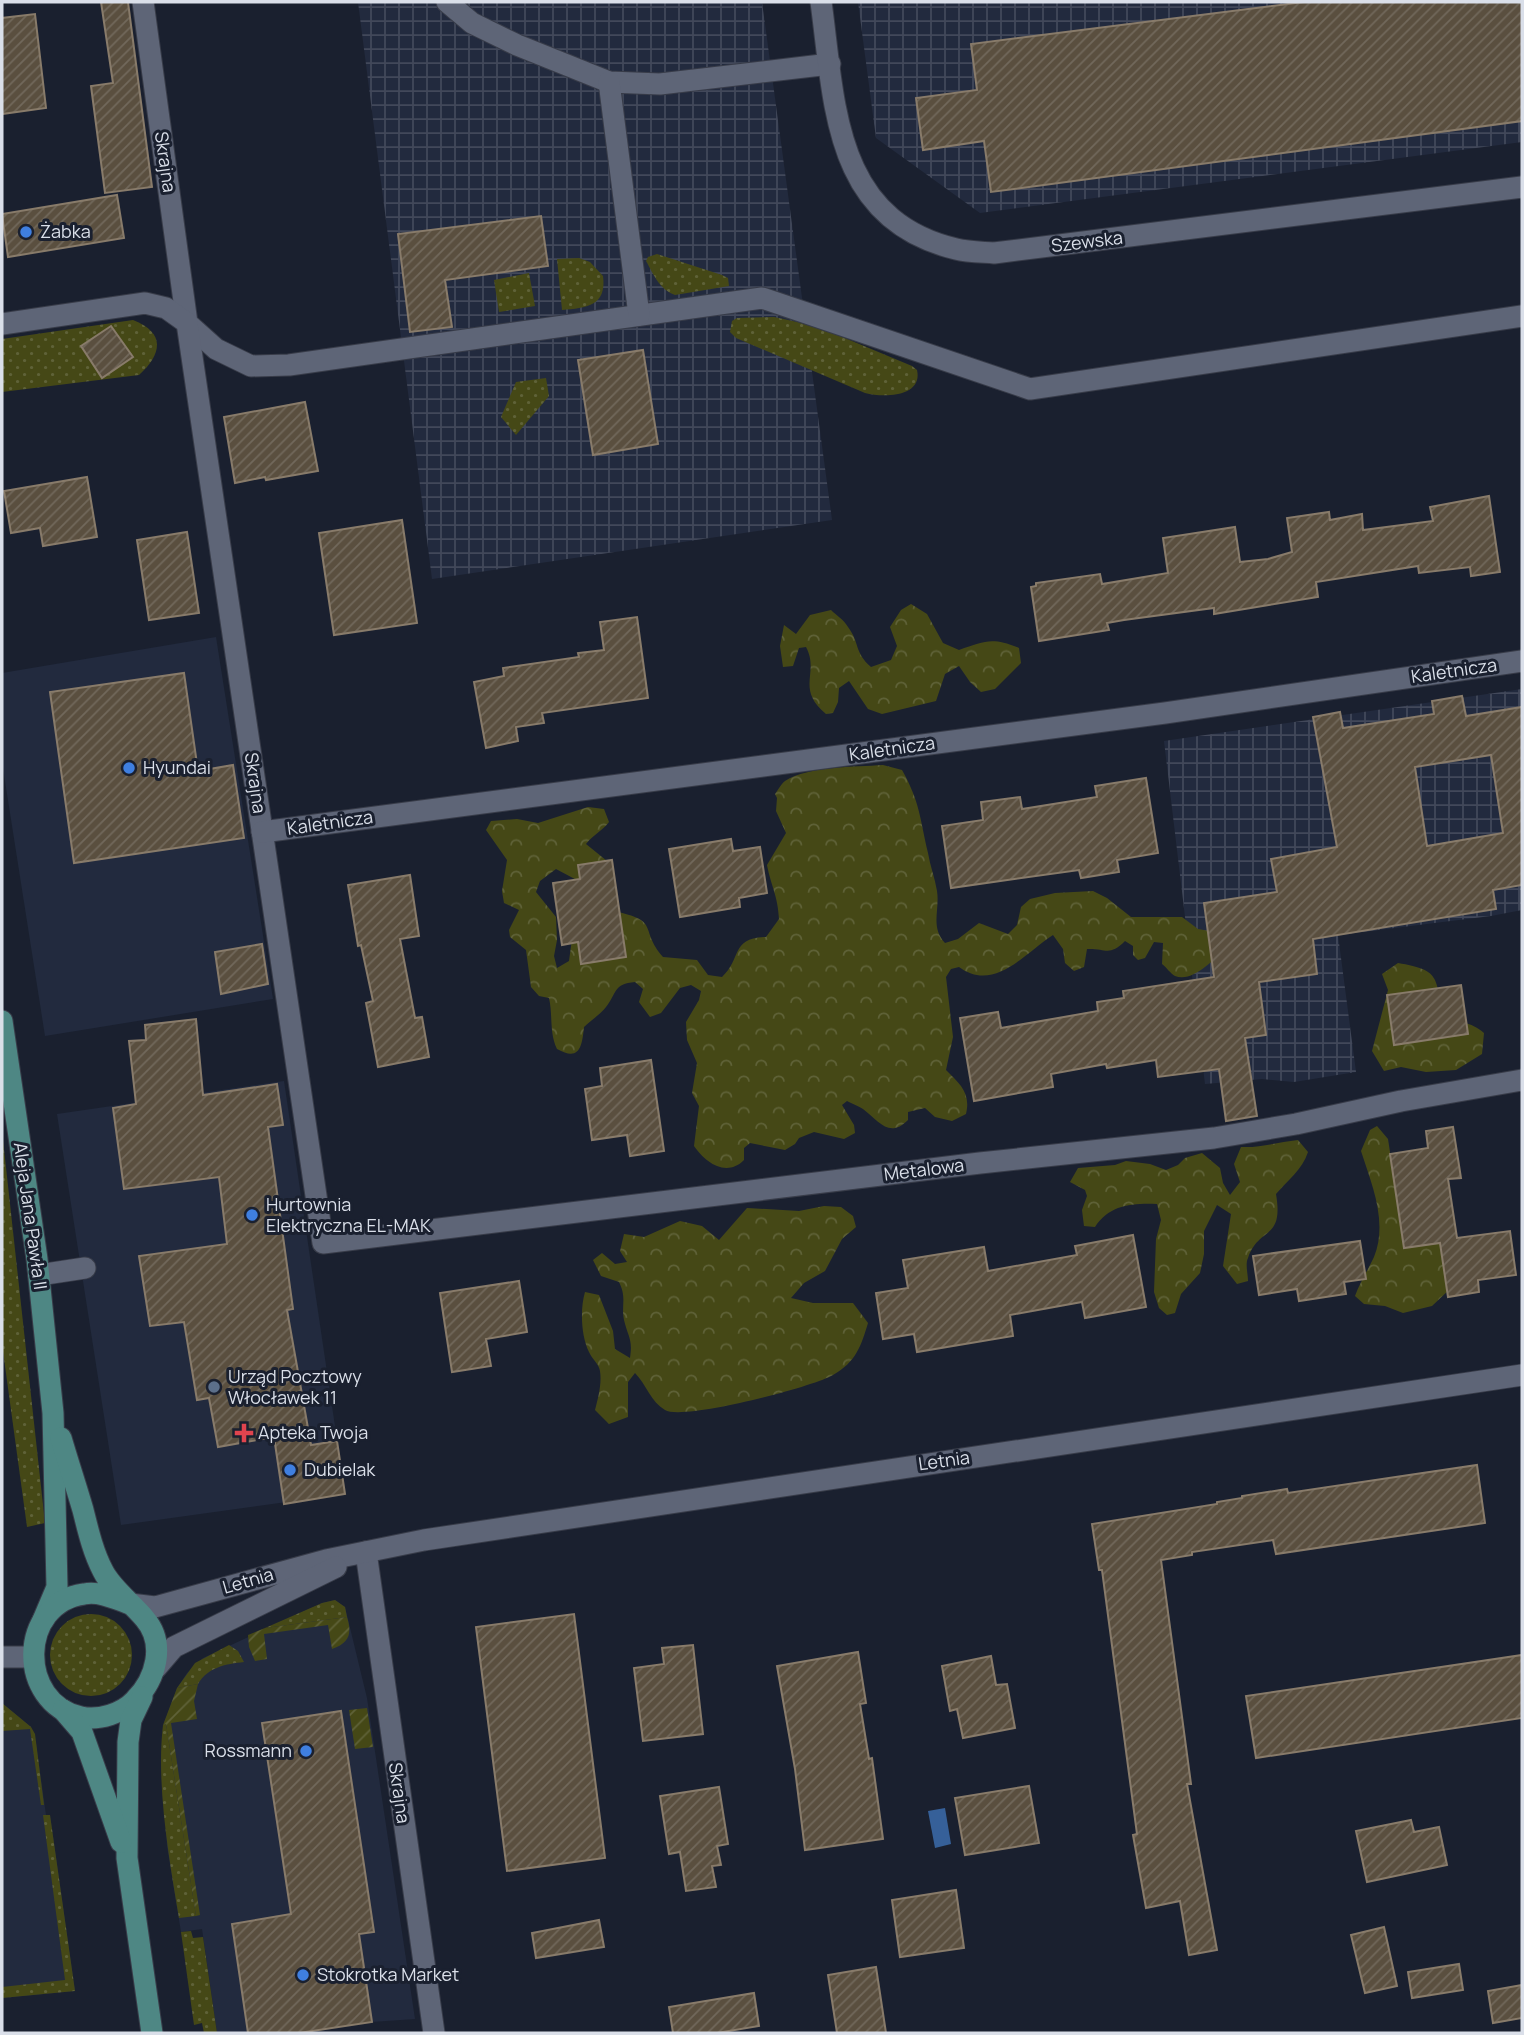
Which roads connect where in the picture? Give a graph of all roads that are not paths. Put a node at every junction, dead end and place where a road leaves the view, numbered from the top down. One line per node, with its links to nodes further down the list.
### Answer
1 (143, 2): 9 (street, Skrajna)
2 (447, 2): 5 (street)
3 (821, 2): 4 (street, Szewska)
4 (830, 64): 5 (street); 6 (street, Szewska)
5 (609, 82): 7 (street)
6 (1522, 187)
7 (639, 315): 8 (street); 9 (street)
8 (1522, 316)
9 (187, 323): 10 (street); 12 (street, Skrajna)
10 (2, 324)
11 (1522, 661): 12 (street, Kaletnicza)
12 (262, 832): 15 (street, Skrajna)
13 (2, 1021): 17 (main road, Aleja Jana Pawła II)
14 (1522, 1080): 15 (street, Metalowa)
15 (323, 1243)
16 (85, 1268): 17 (street)
17 (39, 1275): 19 (main road, Aleja Jana Pawła II)
18 (1522, 1375): 20 (street, Letnia)
19 (53, 1413): 21 (main road, Aleja Jana Pawła II); 22 (main road, Aleja Jana Pawła II)
20 (366, 1552): 21 (street, Letnia); 25 (street, Letnia); 30 (street, Skrajna)
21 (130, 1604): 22 (main road); 25 (main road)
22 (43, 1619): 24 (main road)
23 (2, 1657): 24 (street)
24 (33, 1657): 27 (main road)
25 (156, 1668): 26 (main road)
26 (146, 1690): 27 (main road); 28 (main road)
27 (59, 1706): 28 (main road)
28 (127, 1858): 29 (main road)
29 (152, 2033)
30 (434, 2033)

